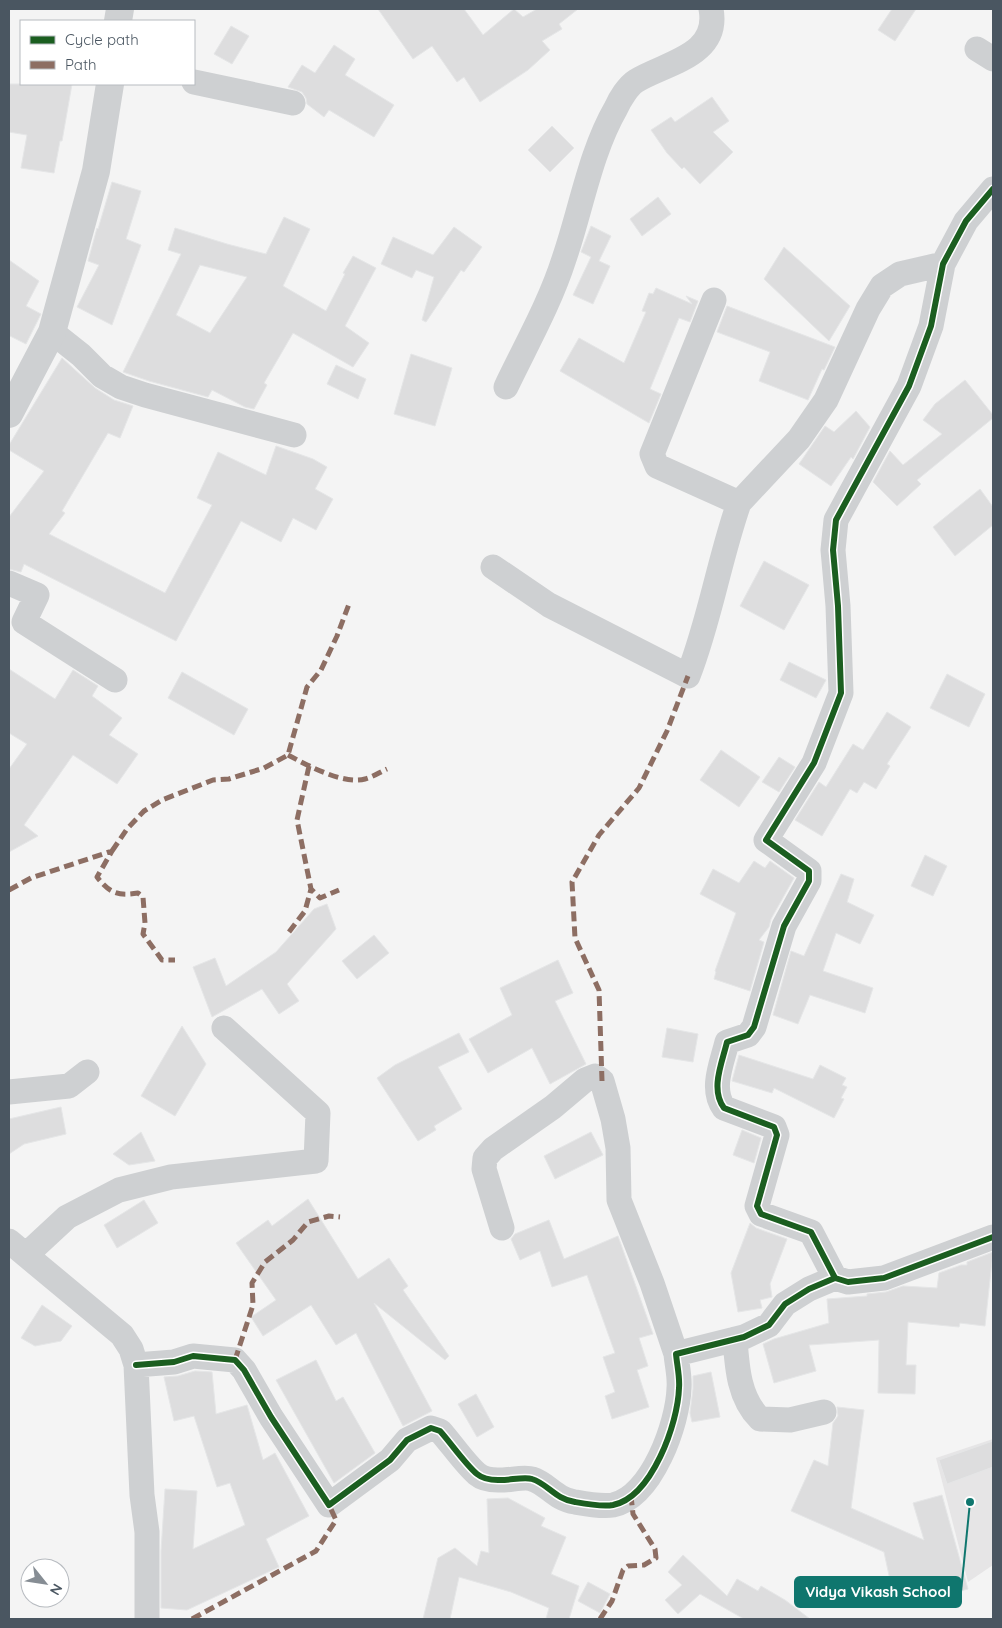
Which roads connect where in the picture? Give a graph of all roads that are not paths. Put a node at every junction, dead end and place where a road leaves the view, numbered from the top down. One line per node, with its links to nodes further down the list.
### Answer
1 (711, 9): 9 (street)
2 (195, 82): 4 (street)
3 (110, 85): 8 (street)
4 (293, 103)
5 (993, 189): 6 (street)
6 (943, 264): 12 (street); 22 (street)
7 (714, 300): 12 (street)
8 (52, 332): 10 (street); 11 (street)
9 (506, 387)
10 (9, 414)
11 (294, 435)
12 (739, 502): 13 (street)
13 (493, 566)
14 (9, 583): 15 (street)
15 (115, 680)
16 (224, 1028): 21 (street)
17 (87, 1072): 18 (street)
18 (9, 1092)
19 (502, 1228): 24 (street)
20 (993, 1237): 22 (street)
21 (14, 1246): 25 (street)
22 (835, 1278): 23 (street)
23 (735, 1339): 24 (street); 26 (street)
24 (676, 1354): 25 (street)
25 (136, 1365): 27 (street)
26 (824, 1412)
27 (147, 1619)

